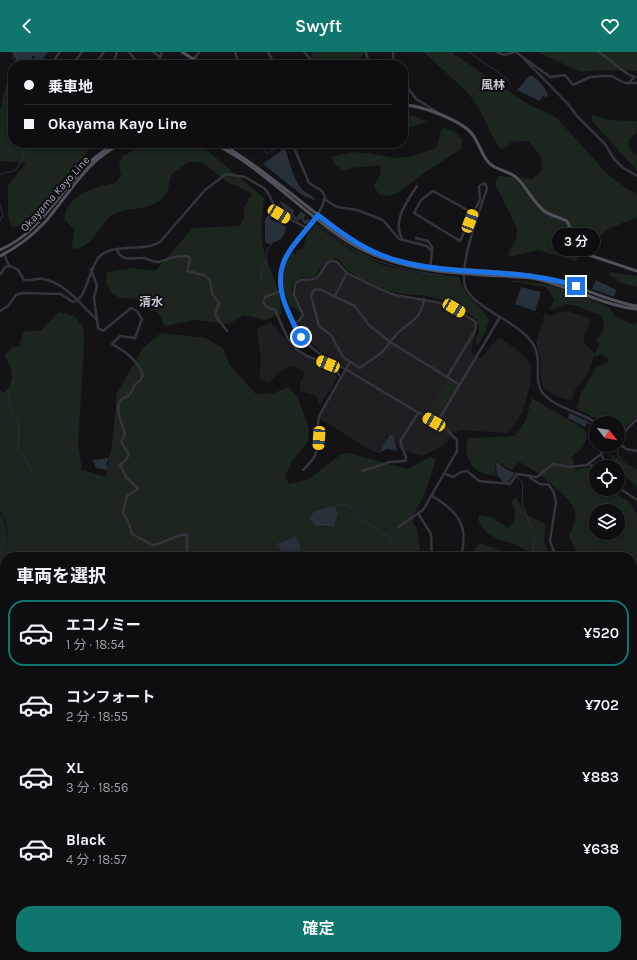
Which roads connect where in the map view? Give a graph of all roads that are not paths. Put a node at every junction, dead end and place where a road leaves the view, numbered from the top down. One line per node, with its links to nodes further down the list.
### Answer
1 (60, 52): 16 (street)
2 (82, 52): 17 (street)
3 (104, 52): 18 (street)
4 (130, 52): 19 (street)
5 (152, 52): 13 (street)
6 (162, 52): 13 (street)
7 (182, 52): 15 (main road)
8 (199, 52): 15 (street)
9 (304, 52): 21 (street)
10 (497, 52): 11 (street)
11 (515, 52): 14 (street)
12 (599, 52): 22 (street)
13 (160, 57): 20 (street)
14 (524, 58): 22 (street); 32 (street)
15 (194, 59)
16 (54, 60)
17 (76, 60)
18 (98, 60)
19 (136, 60)
20 (159, 60)
21 (311, 60)
22 (628, 83): 23 (street)
23 (637, 84)
24 (408, 88): 26 (street)
25 (408, 106): 26 (main road)
26 (441, 116): 47 (main road)
27 (109, 148): 40 (main road, Okayama Kayo Line)
28 (114, 148): 43 (main road, Okayama Kayo Line)
29 (221, 148): 36 (main road)
30 (228, 148): 36 (main road)
31 (294, 148): 34 (street)
32 (637, 176)
33 (417, 186): 39 (street)
34 (324, 199): 36 (street); 39 (street)
35 (473, 213): 35 (street); 48 (street)
36 (316, 216): 37 (street); 45 (main road); 48 (main road)
37 (307, 228): 41 (street); 51 (street)
38 (416, 238): 42 (street)
39 (403, 240): 42 (street)
40 (0, 250)
41 (117, 250): 46 (street); 61 (street)
42 (432, 252): 45 (street)
43 (2, 255): 44 (street)
44 (9, 266): 50 (street); 54 (street)
45 (430, 267): 48 (main road)
46 (92, 269): 54 (street); 59 (street)
47 (637, 271)
48 (465, 272): 55 (main road); 56 (main road); 58 (street)
49 (347, 273): 52 (street); 53 (street); 60 (street)
50 (0, 275)
51 (281, 292): 60 (street); 65 (street)
52 (335, 296): 62 (street); 63 (street)
53 (424, 299): 62 (street); 66 (street)
54 (77, 301): 57 (street); 59 (street)
55 (637, 306)
56 (637, 309)
57 (0, 310)
58 (500, 318): 67 (street); 69 (street)
59 (97, 321): 87 (street)
60 (293, 324): 64 (street)
61 (227, 331)
62 (390, 342): 63 (street); 66 (street)
63 (350, 362): 64 (street)
64 (346, 369): 65 (street); 68 (street)
65 (341, 377): 78 (street)
66 (447, 377): 67 (street)
67 (460, 385): 71 (street)
68 (418, 413): 71 (street); 79 (street)
69 (589, 418)
70 (637, 419): 72 (street)
71 (438, 421): 80 (street)
72 (625, 431)
73 (625, 448): 74 (street)
74 (637, 451)
75 (600, 454): 76 (street); 77 (street)
76 (603, 460)
77 (588, 464): 81 (street)
78 (303, 470)
79 (362, 471)
80 (445, 474): 81 (street); 83 (street)
81 (530, 477): 90 (street)
82 (625, 492): 84 (street)
83 (432, 496): 85 (street); 89 (street)
84 (637, 500)
85 (419, 515): 86 (street); 88 (street)
86 (398, 527)
87 (188, 552)
88 (432, 552)
89 (461, 552)
90 (554, 552)

